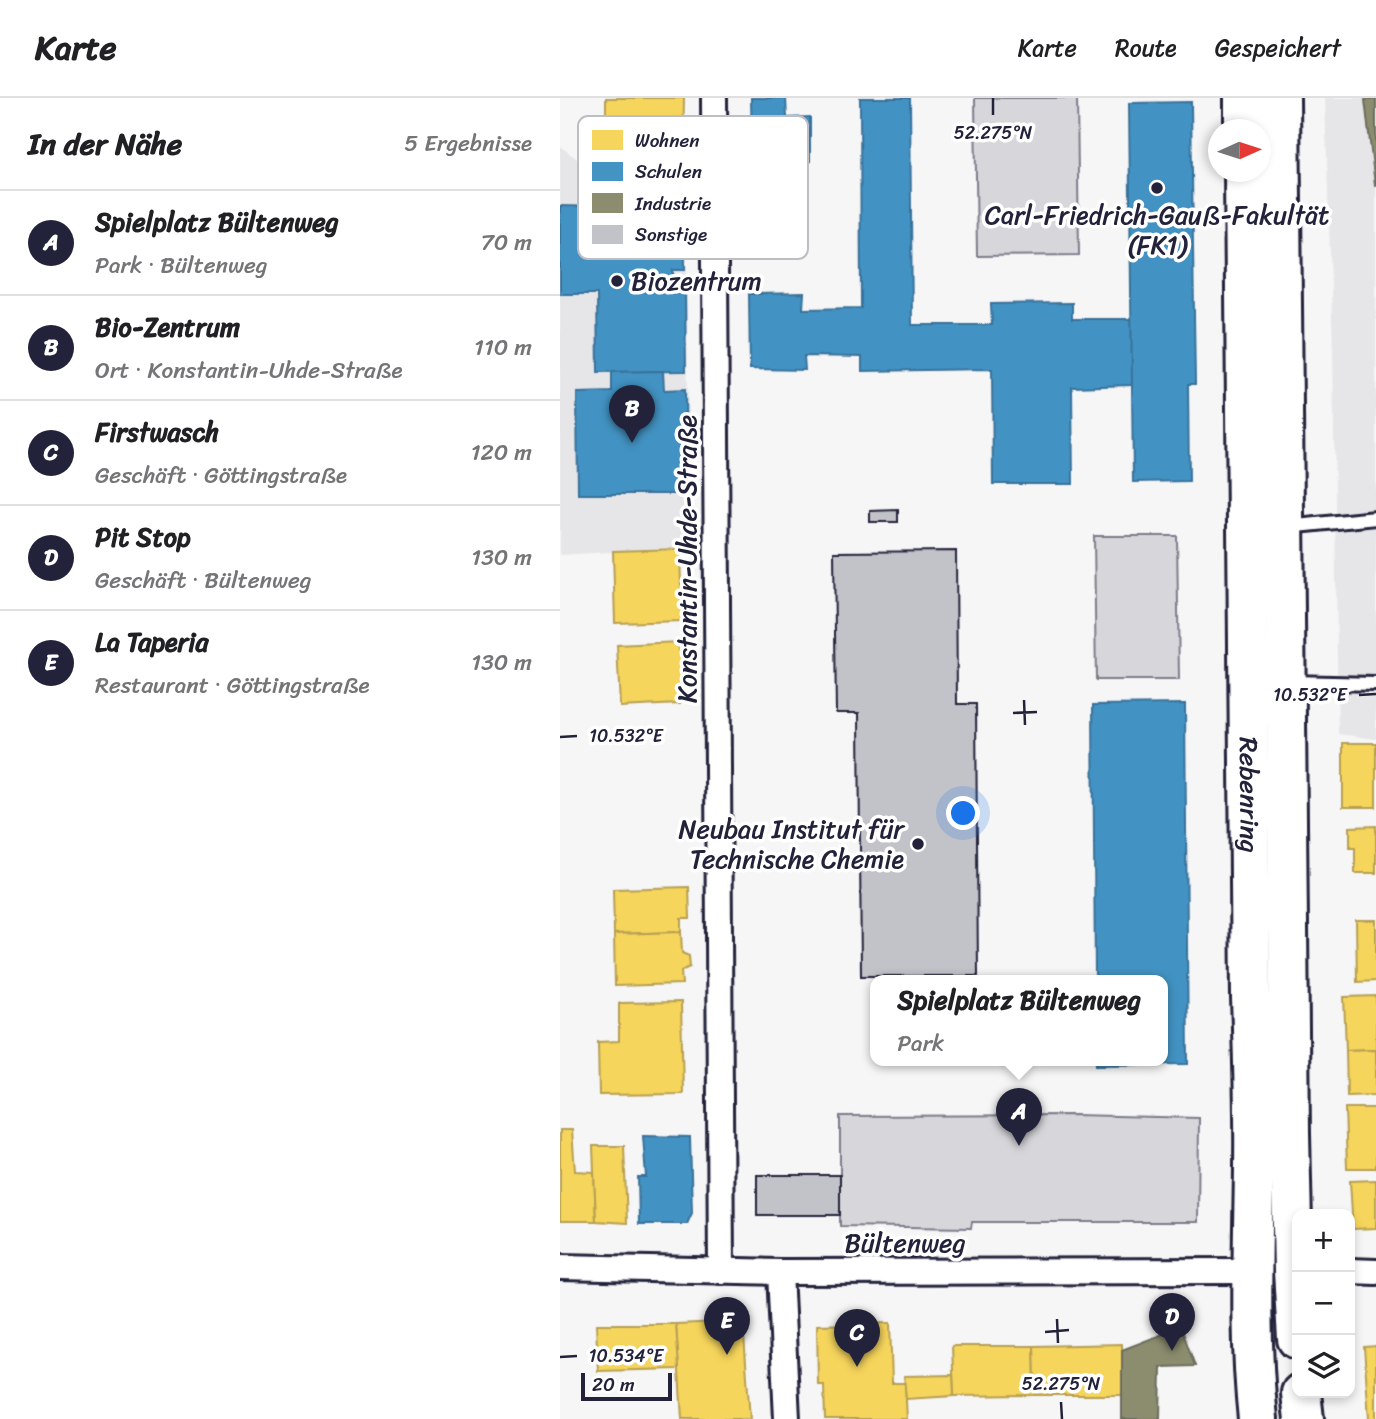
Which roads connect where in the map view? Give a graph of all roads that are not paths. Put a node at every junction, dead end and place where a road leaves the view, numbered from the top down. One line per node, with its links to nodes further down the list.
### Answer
1 (714, 98): 4 (street, Konstantin-Uhde-Straße)
2 (1244, 98): 5 (main road)
3 (1280, 98): 9 (main road, Rebenring)
4 (714, 116)
5 (1244, 119)
6 (1245, 182): 9 (main road, Rebenring)
7 (715, 259): 14 (street, Konstantin-Uhde-Straße)
8 (1376, 518): 9 (lane)
9 (1267, 529): 10 (main road, Rebenring); 15 (main road, Rebenring)
10 (1286, 682): 11 (lane); 12 (main road, Rebenring)
11 (1376, 684)
12 (1294, 1209)
13 (560, 1266): 14 (street, Bültenweg)
14 (721, 1271): 16 (street, Bültenweg)
15 (1251, 1271): 16 (street, Bültenweg); 23 (main road, Rebenring)
16 (780, 1272): 22 (street)
17 (1295, 1272): 20 (main road, Rebenring)
18 (1355, 1272): 19 (street)
19 (1376, 1272)
20 (1297, 1335)
21 (1302, 1398): 24 (main road)
22 (787, 1419)
23 (1258, 1419)
24 (1304, 1419)

